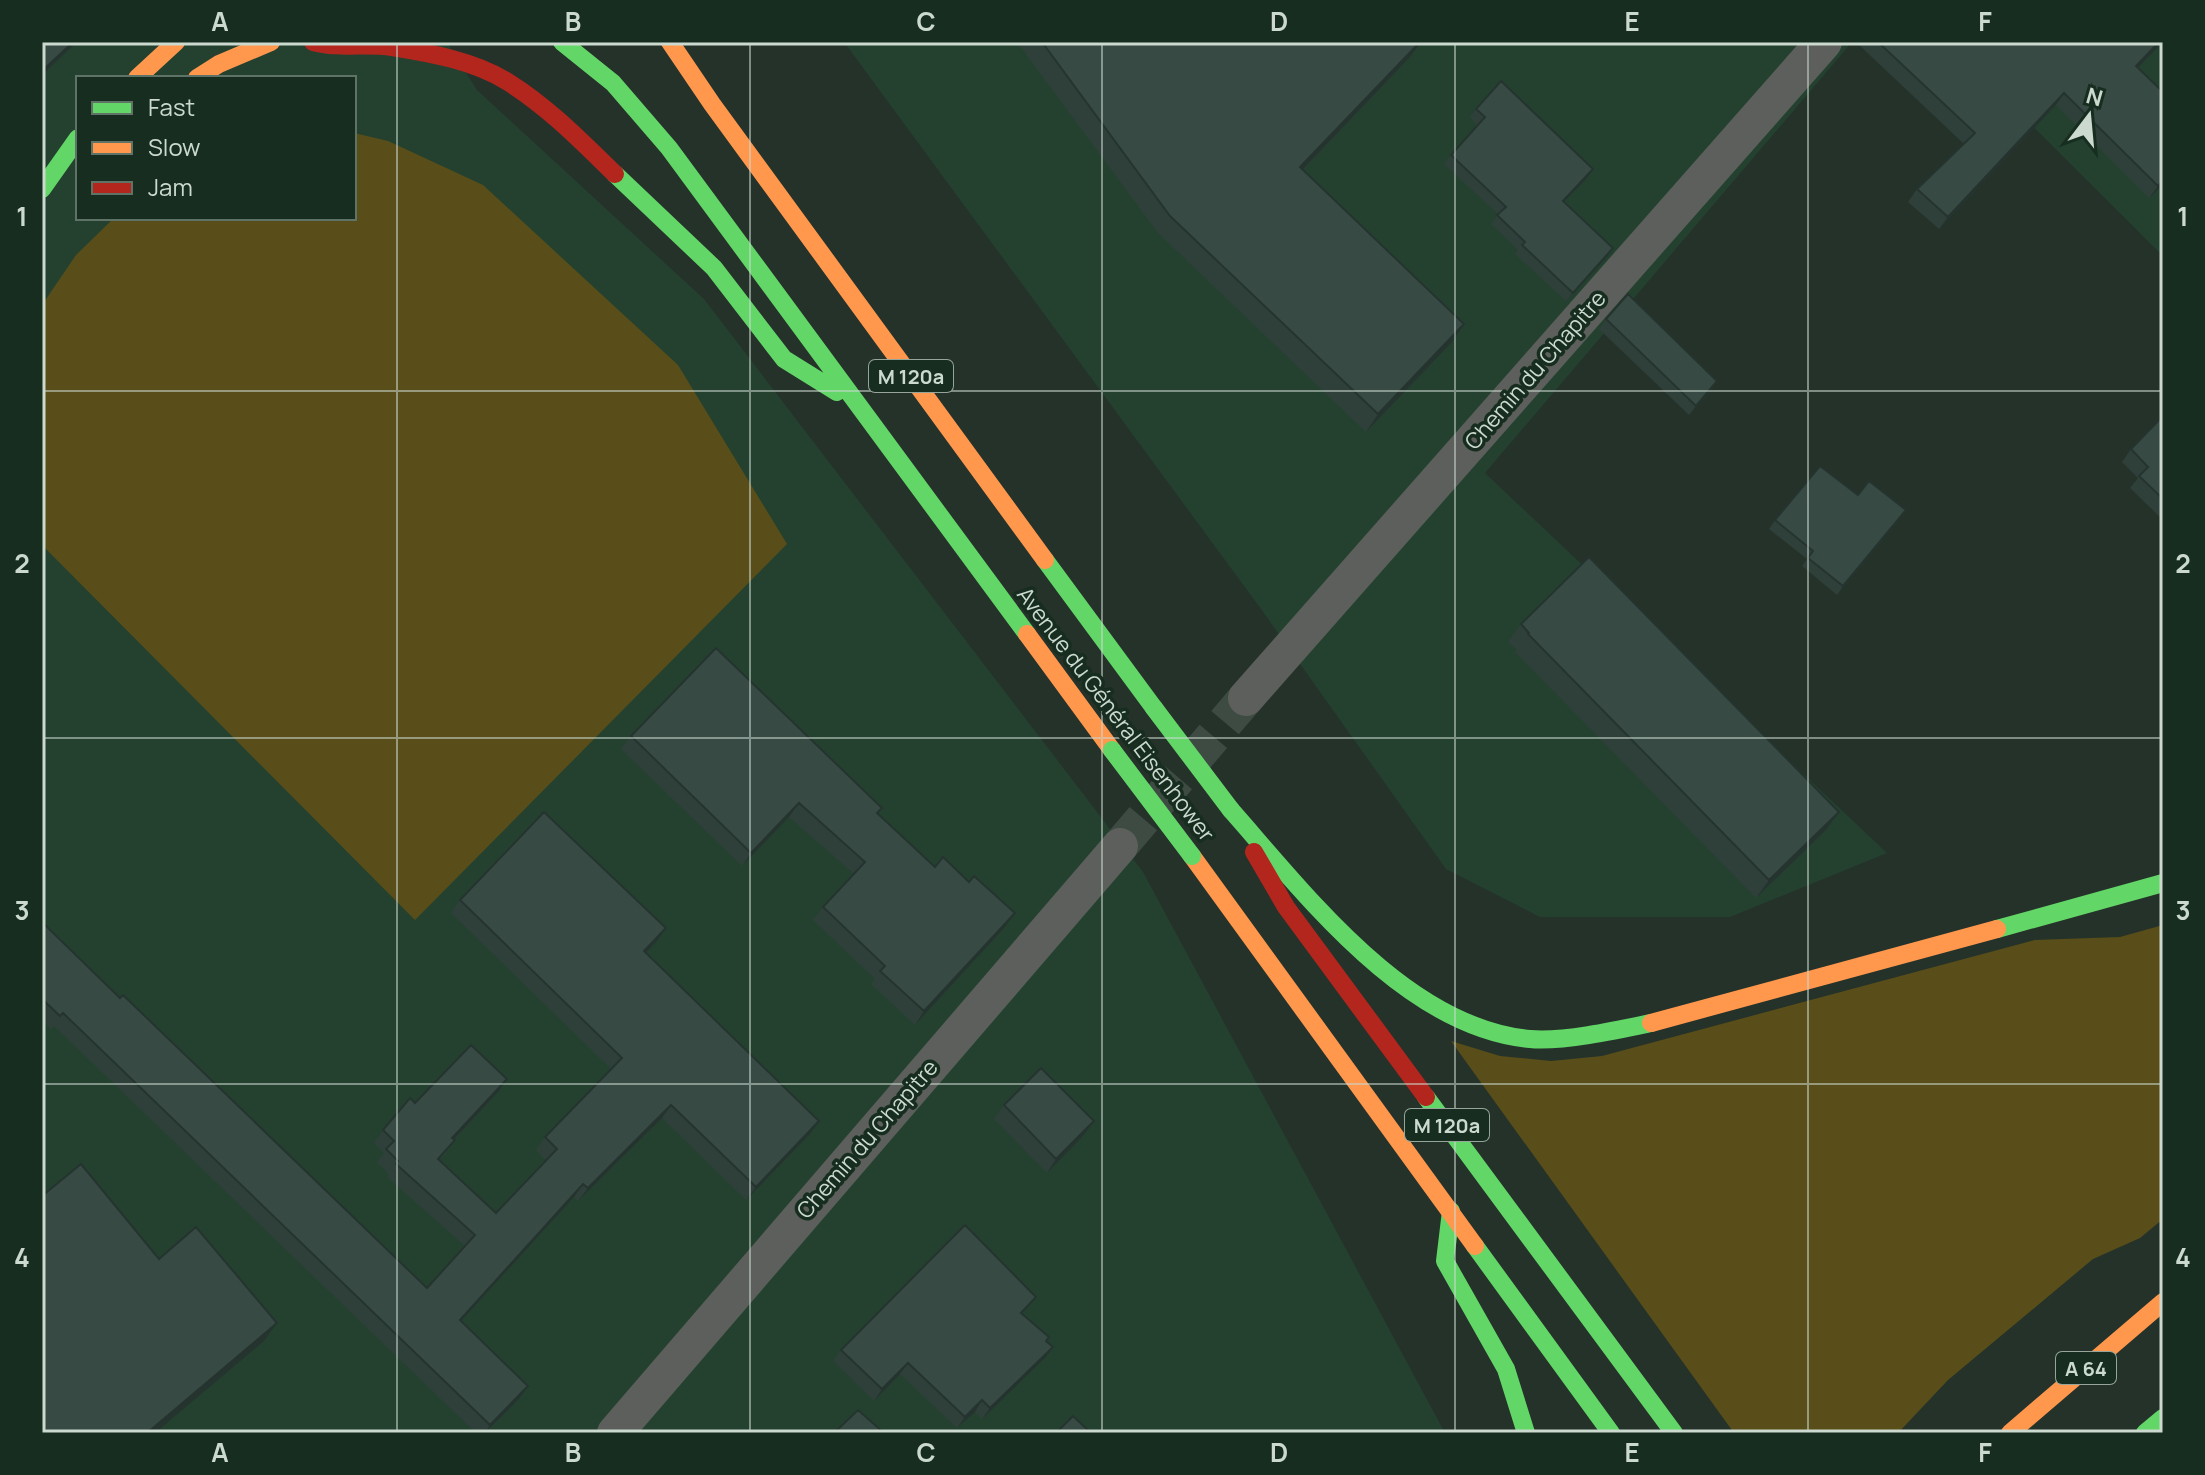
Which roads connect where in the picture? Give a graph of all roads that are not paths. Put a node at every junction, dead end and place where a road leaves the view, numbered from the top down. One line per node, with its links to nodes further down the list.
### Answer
1 (176, 42): 7 (main road)
2 (271, 42): 8 (main road)
3 (313, 42): 12 (main road)
4 (562, 42): 12 (main road, Avenue du Général Eisenhower / M 120a)
5 (670, 42): 14 (main road, Avenue du Général Eisenhower / M 120a, bridge)
6 (1824, 42): 13 (street, Chemin du Chapitre)
7 (139, 76)
8 (200, 76)
9 (76, 141): 11 (main road)
10 (76, 163): 11 (main road)
11 (43, 188)
12 (856, 404): 17 (main road, Avenue du Général Eisenhower / M 120a, bridge)
13 (1246, 698)
14 (1231, 810): 16 (main road); 23 (main road, Avenue du Général Eisenhower / M 120a)
15 (1120, 846): 20 (street, Chemin du Chapitre)
16 (2163, 883)
17 (1451, 1211): 21 (main road); 22 (main road, Avenue du Général Eisenhower / M 120a)
18 (2163, 1302): 24 (main road, A 64)
19 (2163, 1418): 25 (main road)
20 (615, 1433)
21 (1526, 1433)
22 (1611, 1433)
23 (1674, 1433)
24 (2010, 1433)
25 (2145, 1433)

